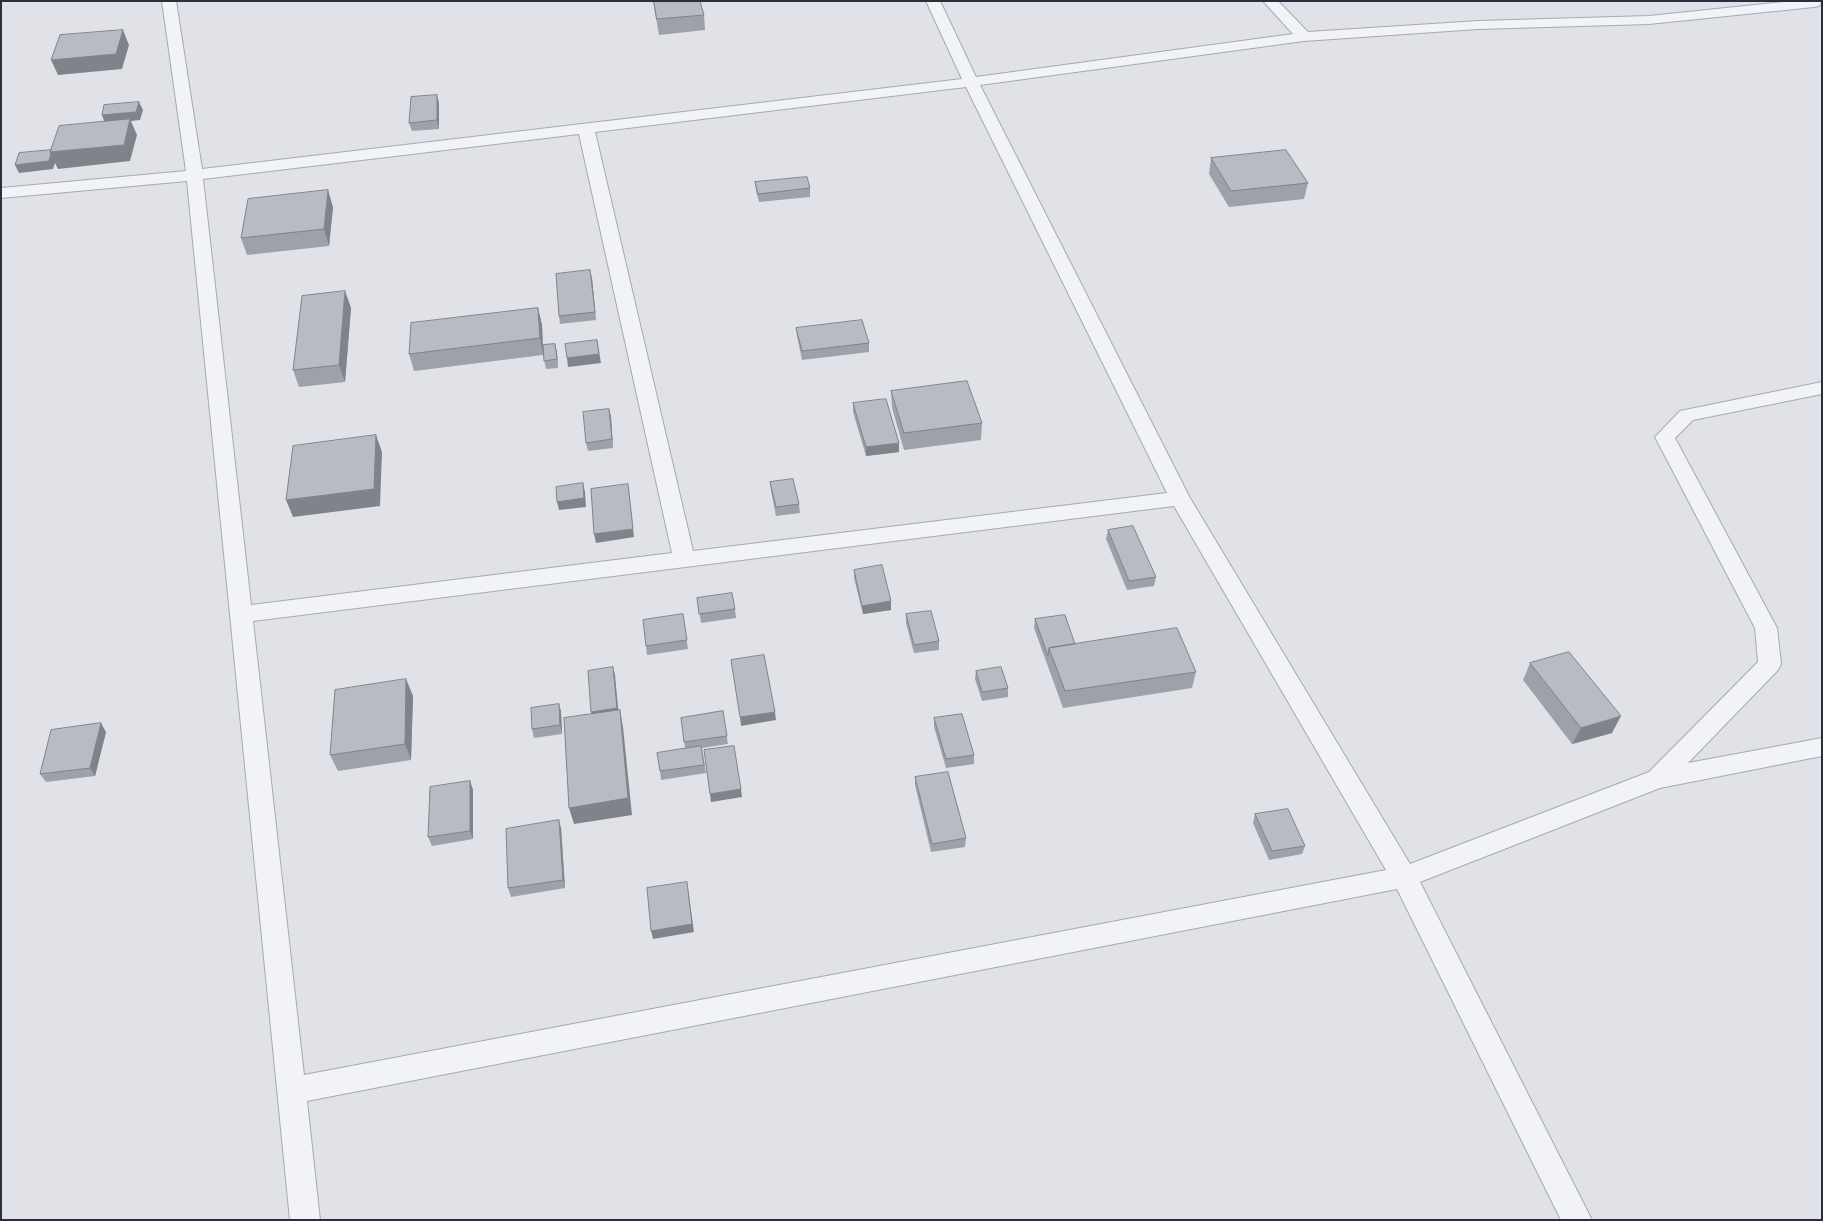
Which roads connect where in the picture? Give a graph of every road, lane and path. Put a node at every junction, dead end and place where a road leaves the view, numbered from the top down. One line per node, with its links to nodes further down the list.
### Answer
1 (169, 1): 8 (street)
2 (933, 1): 6 (street)
3 (1270, 1): 5 (street)
4 (1814, 3): 5 (street)
5 (1304, 37): 6 (street)
6 (971, 82): 7 (street); 11 (street)
7 (586, 128): 8 (street); 12 (street)
8 (195, 175): 9 (street); 13 (street)
9 (1, 193)
10 (1822, 388): 15 (street)
11 (1180, 498): 12 (street); 16 (street)
12 (684, 559): 13 (street)
13 (242, 614): 17 (street)
14 (1822, 747): 15 (street)
15 (1658, 779): 16 (street)
16 (1404, 877): 17 (street); 19 (street)
17 (292, 1091): 18 (street)
18 (305, 1220)
19 (1577, 1220)

